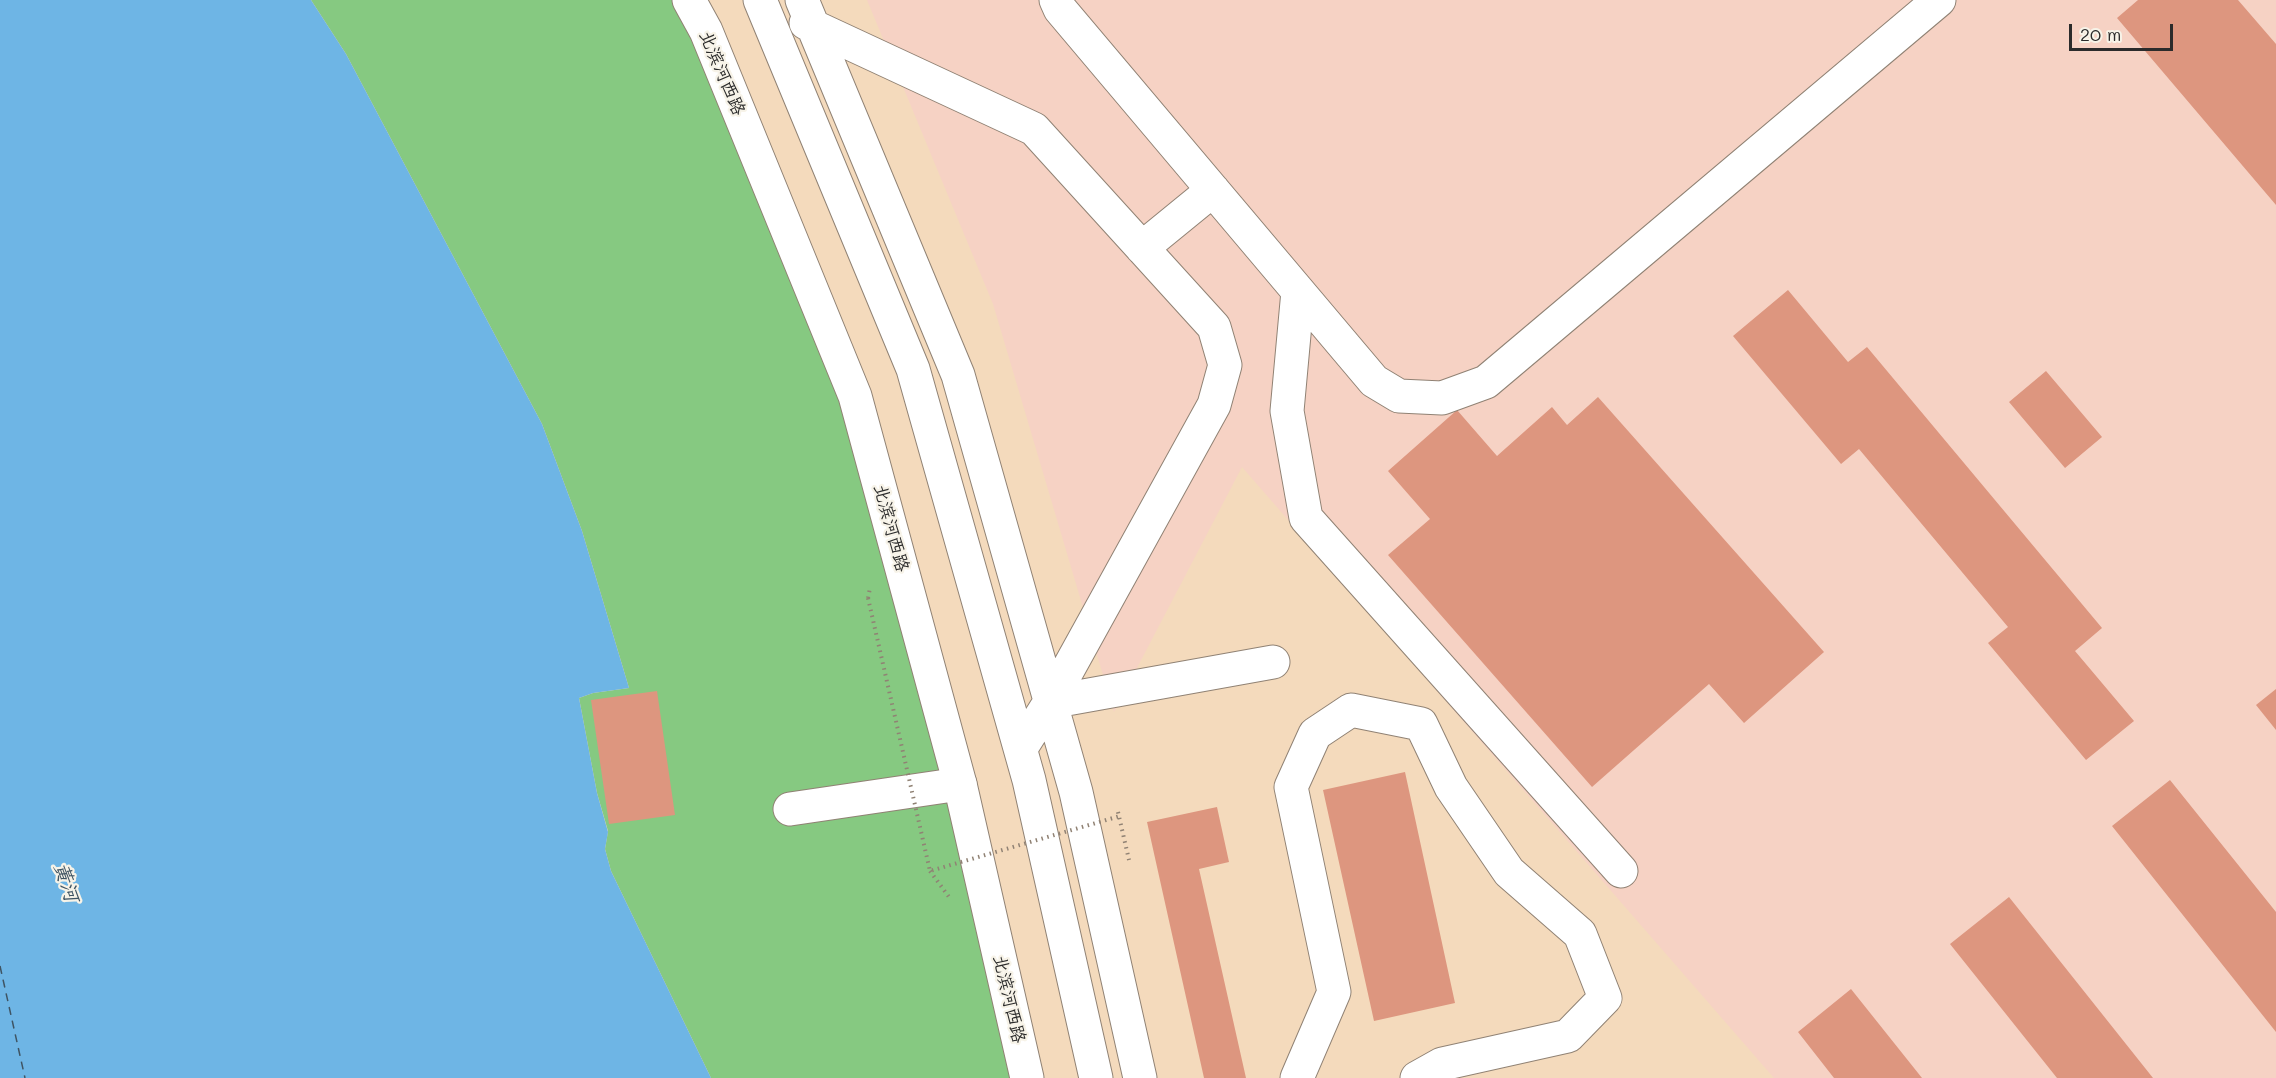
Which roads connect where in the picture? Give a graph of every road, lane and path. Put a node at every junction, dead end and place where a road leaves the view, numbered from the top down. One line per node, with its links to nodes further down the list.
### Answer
1 (689, 0): 13 (main road, 北滨河西路)
2 (1056, 0): 6 (main road)
3 (1939, 0): 8 (main road)
4 (762, 4): 5 (main road); 12 (main road)
5 (808, 13): 7 (main road); 11 (main road)
6 (1213, 190): 7 (main road); 8 (main road)
7 (1142, 248): 11 (main road)
8 (1298, 291): 16 (main road)
9 (868, 598): 15 (path, bridge)
10 (1273, 662): 11 (main road)
11 (1050, 702): 12 (main road); 19 (main road)
12 (1021, 748): 18 (main road)
13 (960, 784): 14 (main road); 17 (main road, 北滨河西路)
14 (790, 809)
15 (1120, 816)
16 (1620, 871)
17 (1027, 1078)
18 (1096, 1078)
19 (1140, 1078)
20 (1297, 1078): 21 (main road)
21 (1417, 1078)

